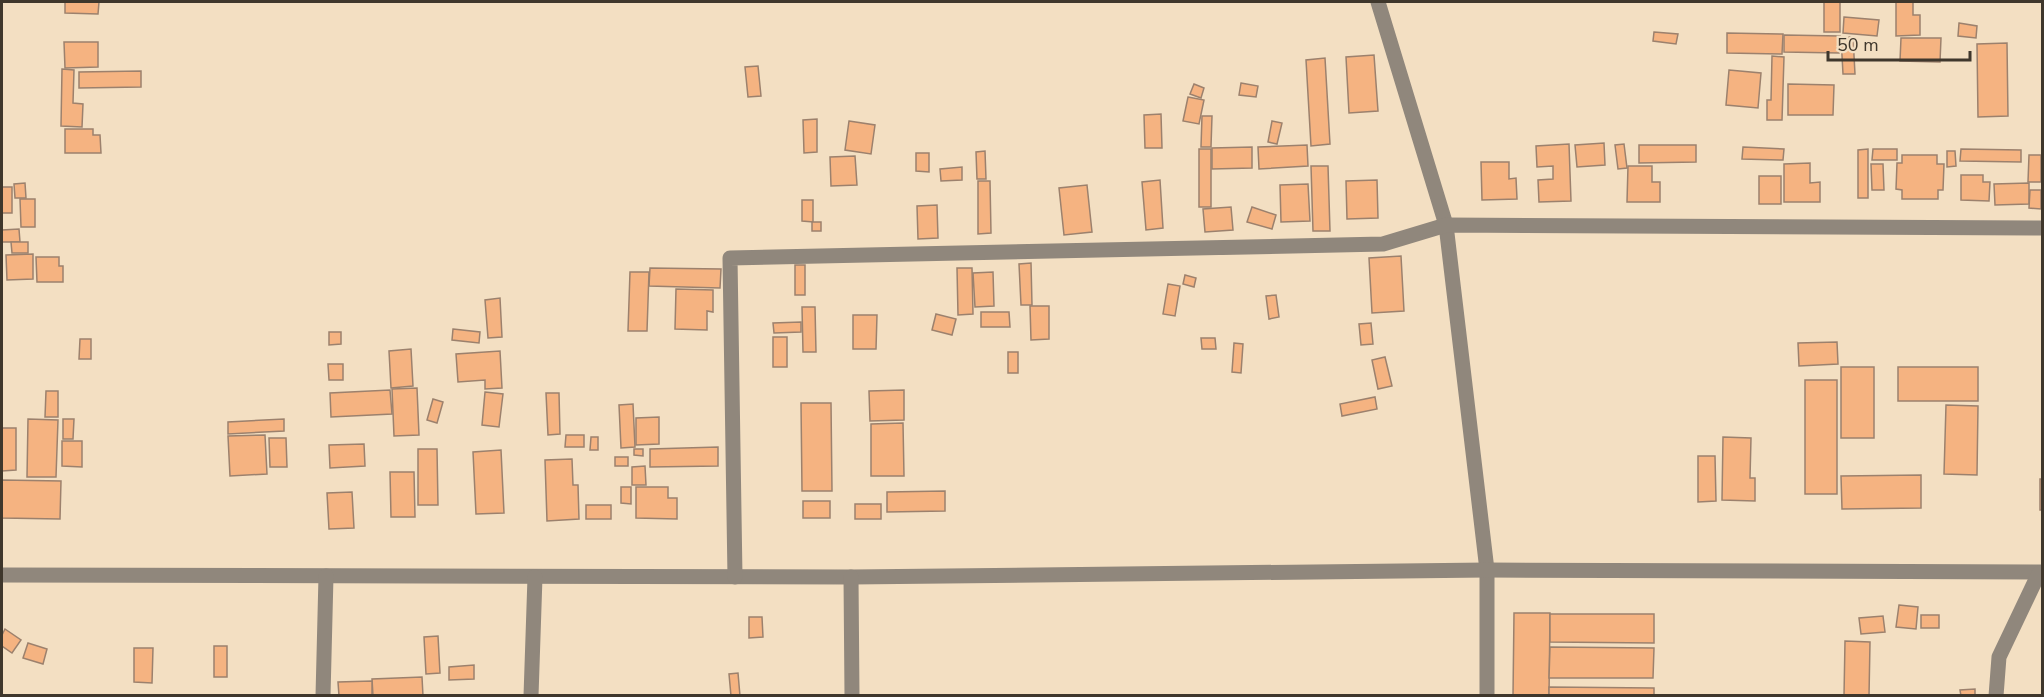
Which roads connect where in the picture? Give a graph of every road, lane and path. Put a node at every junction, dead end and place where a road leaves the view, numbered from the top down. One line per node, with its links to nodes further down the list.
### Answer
1 (1378, 2): 2 (street)
2 (1446, 225): 3 (street); 4 (street); 9 (street)
3 (2043, 228)
4 (1487, 570): 5 (street); 10 (street); 14 (street)
5 (2041, 572): 15 (street)
6 (2, 575): 7 (street)
7 (326, 576): 8 (street); 11 (street)
8 (535, 577): 9 (street); 12 (street)
9 (735, 577): 10 (street)
10 (851, 577): 13 (street)
11 (323, 696)
12 (531, 696)
13 (852, 696)
14 (1487, 696)
15 (1996, 696)

